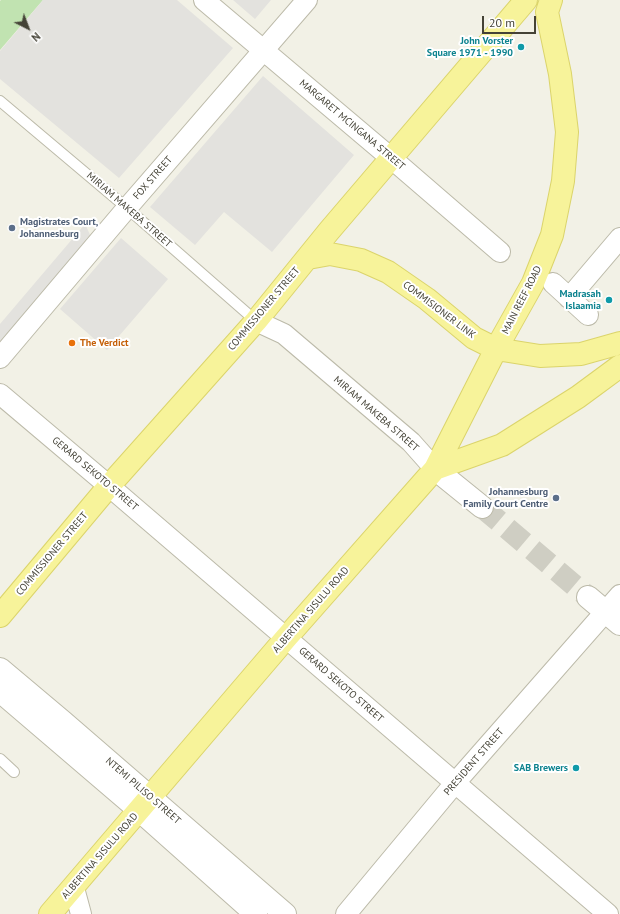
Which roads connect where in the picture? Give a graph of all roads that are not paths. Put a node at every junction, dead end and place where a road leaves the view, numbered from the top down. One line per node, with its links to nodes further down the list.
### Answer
1 (204, 0): 5 (street, MARGARET MCINGANA STREET)
2 (307, 0): 5 (street, FOX STREET)
3 (526, 0): 7 (main road, COMMISSIONER STREET)
4 (544, 4): 17 (main road, MAIN REEF ROAD)
5 (264, 51): 7 (street, MARGARET MCINGANA STREET); 8 (street, FOX STREET)
6 (0, 101): 8 (lane, MIRIAM MAKEBA STREET)
7 (391, 158): 10 (street, MARGARET MCINGANA STREET); 11 (main road, COMMISSIONER STREET)
8 (127, 208): 15 (lane, MIRIAM MAKEBA STREET); 18 (street, FOX STREET)
9 (620, 238): 13 (street)
10 (500, 252)
11 (308, 258): 15 (main road, COMMISSIONER STREET); 17 (main road, COMMISIONER LINK)
12 (553, 283): 13 (street)
13 (569, 298): 14 (street)
14 (588, 315)
15 (256, 321): 21 (street, MIRIAM MAKEBA STREET); 22 (main road, COMMISSIONER STREET)
16 (620, 343): 17 (main road, COMMISIONER LINK)
17 (496, 349): 21 (main road, MAIN REEF ROAD)
18 (0, 358)
19 (620, 366): 21 (main road, ALBERTINA SISULU ROAD)
20 (0, 394): 22 (street, GERARD SEKOTO STREET)
21 (435, 469): 23 (street, MIRIAM MAKEBA STREET); 28 (main road, ALBERTINA SISULU ROAD)
22 (109, 486): 26 (main road, COMMISSIONER STREET); 28 (street, GERARD SEKOTO STREET)
23 (482, 507)
24 (620, 595): 27 (street, PRESIDENT STREET)
25 (588, 597): 27 (street)
26 (0, 616)
27 (613, 618): 33 (street, PRESIDENT STREET)
28 (286, 638): 33 (street, GERARD SEKOTO STREET); 34 (main road, ALBERTINA SISULU ROAD)
29 (0, 669): 34 (street, NTEMI PILISO STREET)
30 (0, 691): 34 (street, NTEMI PILISO STREET)
31 (0, 759): 32 (lane)
32 (14, 772)
33 (455, 783): 40 (street, PRESIDENT STREET); 41 (street, GERARD SEKOTO STREET)
34 (145, 804): 35 (main road, ALBERTINA SISULU ROAD); 38 (street, NTEMI PILISO STREET); 39 (street, NTEMI PILISO STREET)
35 (74, 888): 36 (main road, ALBERTINA SISULU ROAD); 37 (street)
36 (50, 914)
37 (81, 914)
38 (256, 914)
39 (285, 914)
40 (346, 914)
41 (608, 914)

